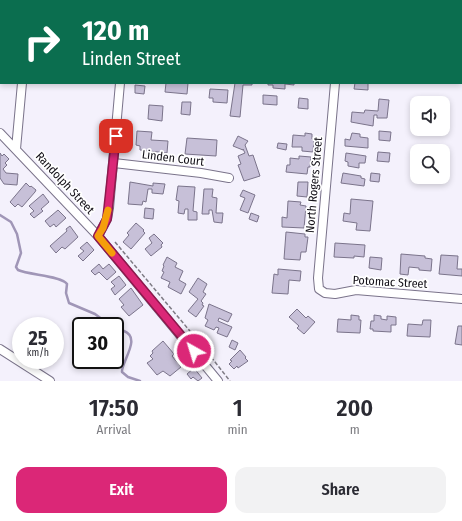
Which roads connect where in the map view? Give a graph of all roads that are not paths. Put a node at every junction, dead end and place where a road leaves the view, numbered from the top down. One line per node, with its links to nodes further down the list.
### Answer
1 (22, 84): 5 (street)
2 (120, 84): 6 (street)
3 (335, 84): 9 (street, North Rogers Street)
4 (0, 133): 5 (street, Randolph Street)
5 (16, 149): 8 (street, Randolph Street)
6 (114, 163): 7 (street, Linden Court); 8 (street)
7 (229, 178)
8 (98, 236): 13 (street, Randolph Street)
9 (319, 289): 10 (street, Potomac Street)
10 (462, 299)
11 (0, 349): 12 (street)
12 (50, 381)
13 (218, 381)

